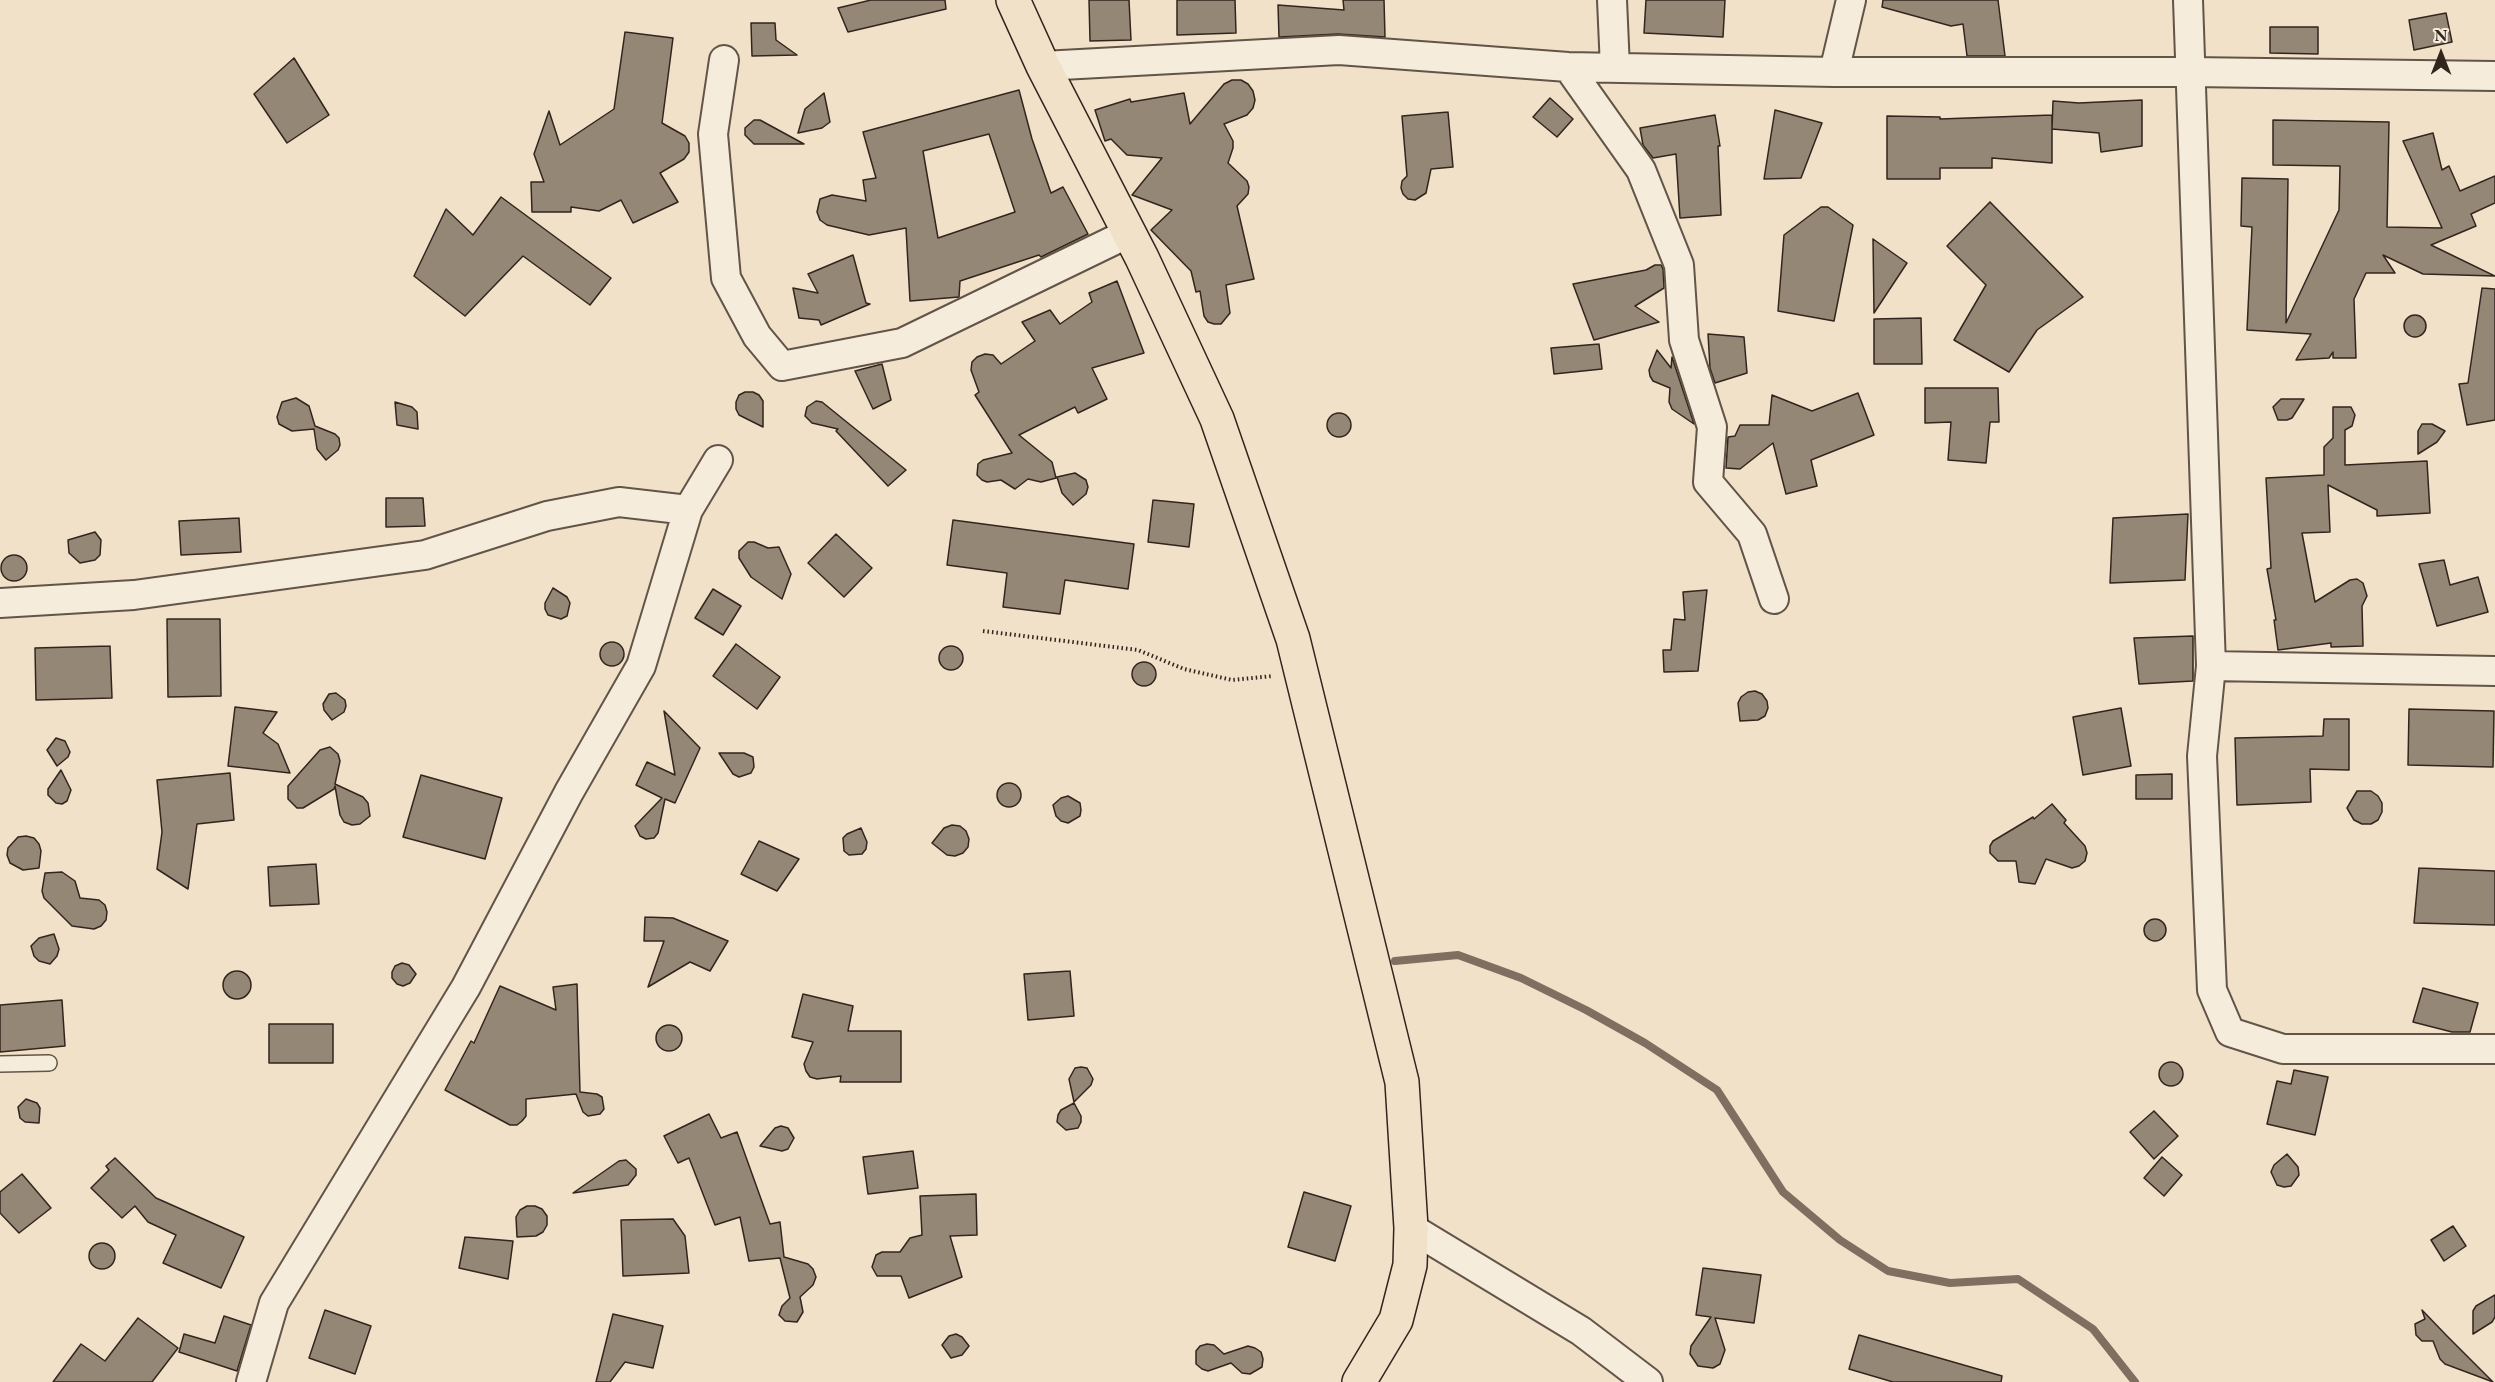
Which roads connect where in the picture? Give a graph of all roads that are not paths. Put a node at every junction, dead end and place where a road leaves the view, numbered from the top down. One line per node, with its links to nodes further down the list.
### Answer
1 (1013, 0): 6 (main road)
2 (1612, 0): 8 (street)
3 (1851, 0): 9 (street)
4 (2188, 0): 10 (street)
5 (724, 60): 12 (street)
6 (1043, 66): 7 (street); 12 (main road)
7 (1568, 67): 8 (street); 15 (street)
8 (1615, 68): 9 (street)
9 (1834, 72): 10 (street)
10 (2190, 72): 11 (street); 17 (street)
11 (2495, 76)
12 (1129, 233): 22 (main road)
13 (718, 460): 14 (street)
14 (688, 510): 16 (street); 23 (street)
15 (1774, 599)
16 (0, 603)
17 (2211, 666): 18 (street); 19 (street)
18 (2495, 671)
19 (2495, 1049)
20 (49, 1064): 21 (lane)
21 (0, 1065)
22 (1411, 1227): 24 (main road); 25 (street)
23 (251, 1382)
24 (1359, 1382)
25 (1648, 1382)

